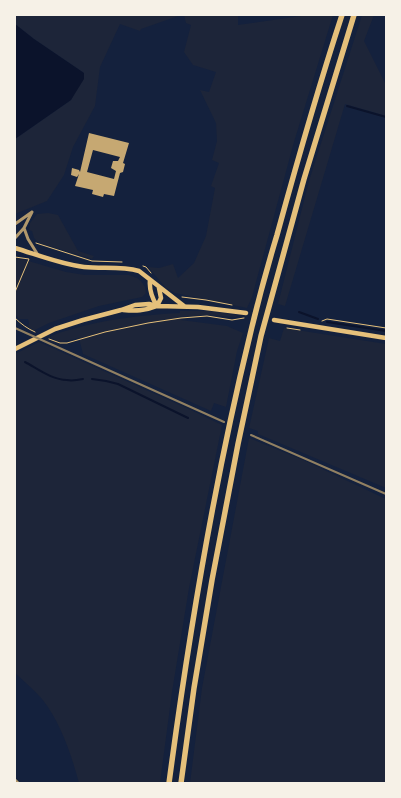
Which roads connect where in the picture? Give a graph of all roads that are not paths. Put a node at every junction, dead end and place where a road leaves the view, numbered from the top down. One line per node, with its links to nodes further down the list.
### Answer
1 (342, 15): 18 (highway)
2 (354, 15): 19 (highway)
3 (15, 224): 4 (street)
4 (24, 228): 5 (street); 7 (street)
5 (15, 238)
6 (15, 248): 7 (main road)
7 (38, 255): 8 (main road)
8 (150, 280): 9 (main road); 10 (main road)
9 (159, 288): 10 (main road); 11 (main road)
10 (157, 306): 11 (main road); 15 (main road)
11 (184, 306): 12 (main road)
12 (246, 316)
13 (274, 320): 14 (main road)
14 (386, 338)
15 (16, 348)
16 (15, 780): 17 (street)
17 (18, 783)
18 (170, 783)
19 (181, 783)

